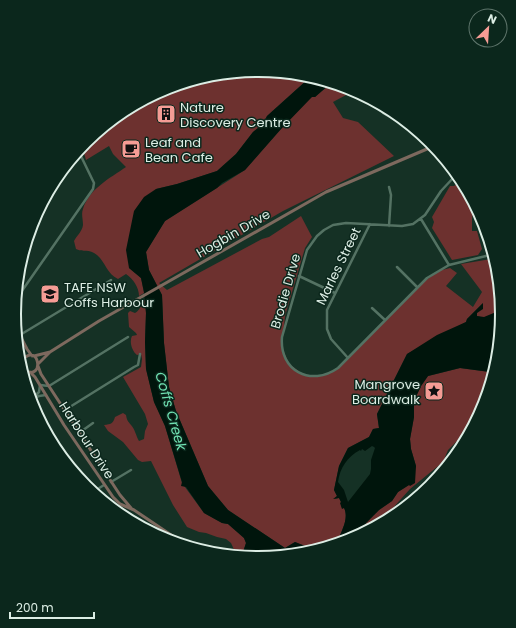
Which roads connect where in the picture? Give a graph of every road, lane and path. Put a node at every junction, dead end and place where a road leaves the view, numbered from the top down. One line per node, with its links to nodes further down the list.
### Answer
1 (428, 149): 21 (main road, Hogbin Drive)
2 (81, 157): 14 (street)
3 (453, 179): 5 (street, Brodie Drive)
4 (389, 187): 7 (street)
5 (421, 219): 7 (street, Brodie Drive); 9 (street)
6 (370, 224): 7 (street, Brodie Drive); 11 (street, Brodie Drive); 15 (street, Marles Street)
7 (389, 226)
8 (488, 256): 9 (street, Brodie Drive)
9 (449, 265): 13 (street, Brodie Drive)
10 (397, 266): 13 (street)
11 (299, 276): 15 (street); 25 (street, Brodie Drive)
12 (111, 280): 18 (street)
13 (417, 287): 17 (street, Brodie Drive)
14 (23, 290)
15 (335, 293): 25 (street, Marles Street)
16 (372, 308): 17 (street)
17 (385, 320): 25 (street, Brodie Drive)
18 (22, 333)
19 (128, 337): 30 (street)
20 (23, 340): 23 (main road)
21 (50, 352): 23 (main road, Hogbin Drive); 26 (main road, Hogbin Drive)
22 (140, 354): 34 (street)
23 (33, 356): 24 (main road, Hogbin Drive); 26 (main road, Harbour Drive)
24 (25, 357)
25 (348, 358)
26 (38, 365): 27 (main road, Hogbin Drive); 30 (main road, Harbour Drive)
27 (28, 372)
28 (29, 373): 29 (main road, Harbour Drive)
29 (40, 385): 30 (street); 31 (street); 32 (main road, Harbour Drive)
30 (49, 386): 34 (main road, Harbour Drive)
31 (36, 395)
32 (46, 395): 33 (street); 39 (main road, Harbour Drive)
33 (36, 397)
34 (65, 410): 36 (main road, Harbour Drive)
35 (93, 423): 36 (street)
36 (79, 433): 38 (main road, Harbour Drive)
37 (131, 470): 38 (street)
38 (111, 482): 41 (main road, Harbour Drive)
39 (104, 485): 40 (street); 41 (main road, Harbour Drive)
40 (98, 489)
41 (134, 510): 42 (main road, Harbour Drive)
42 (169, 534)

